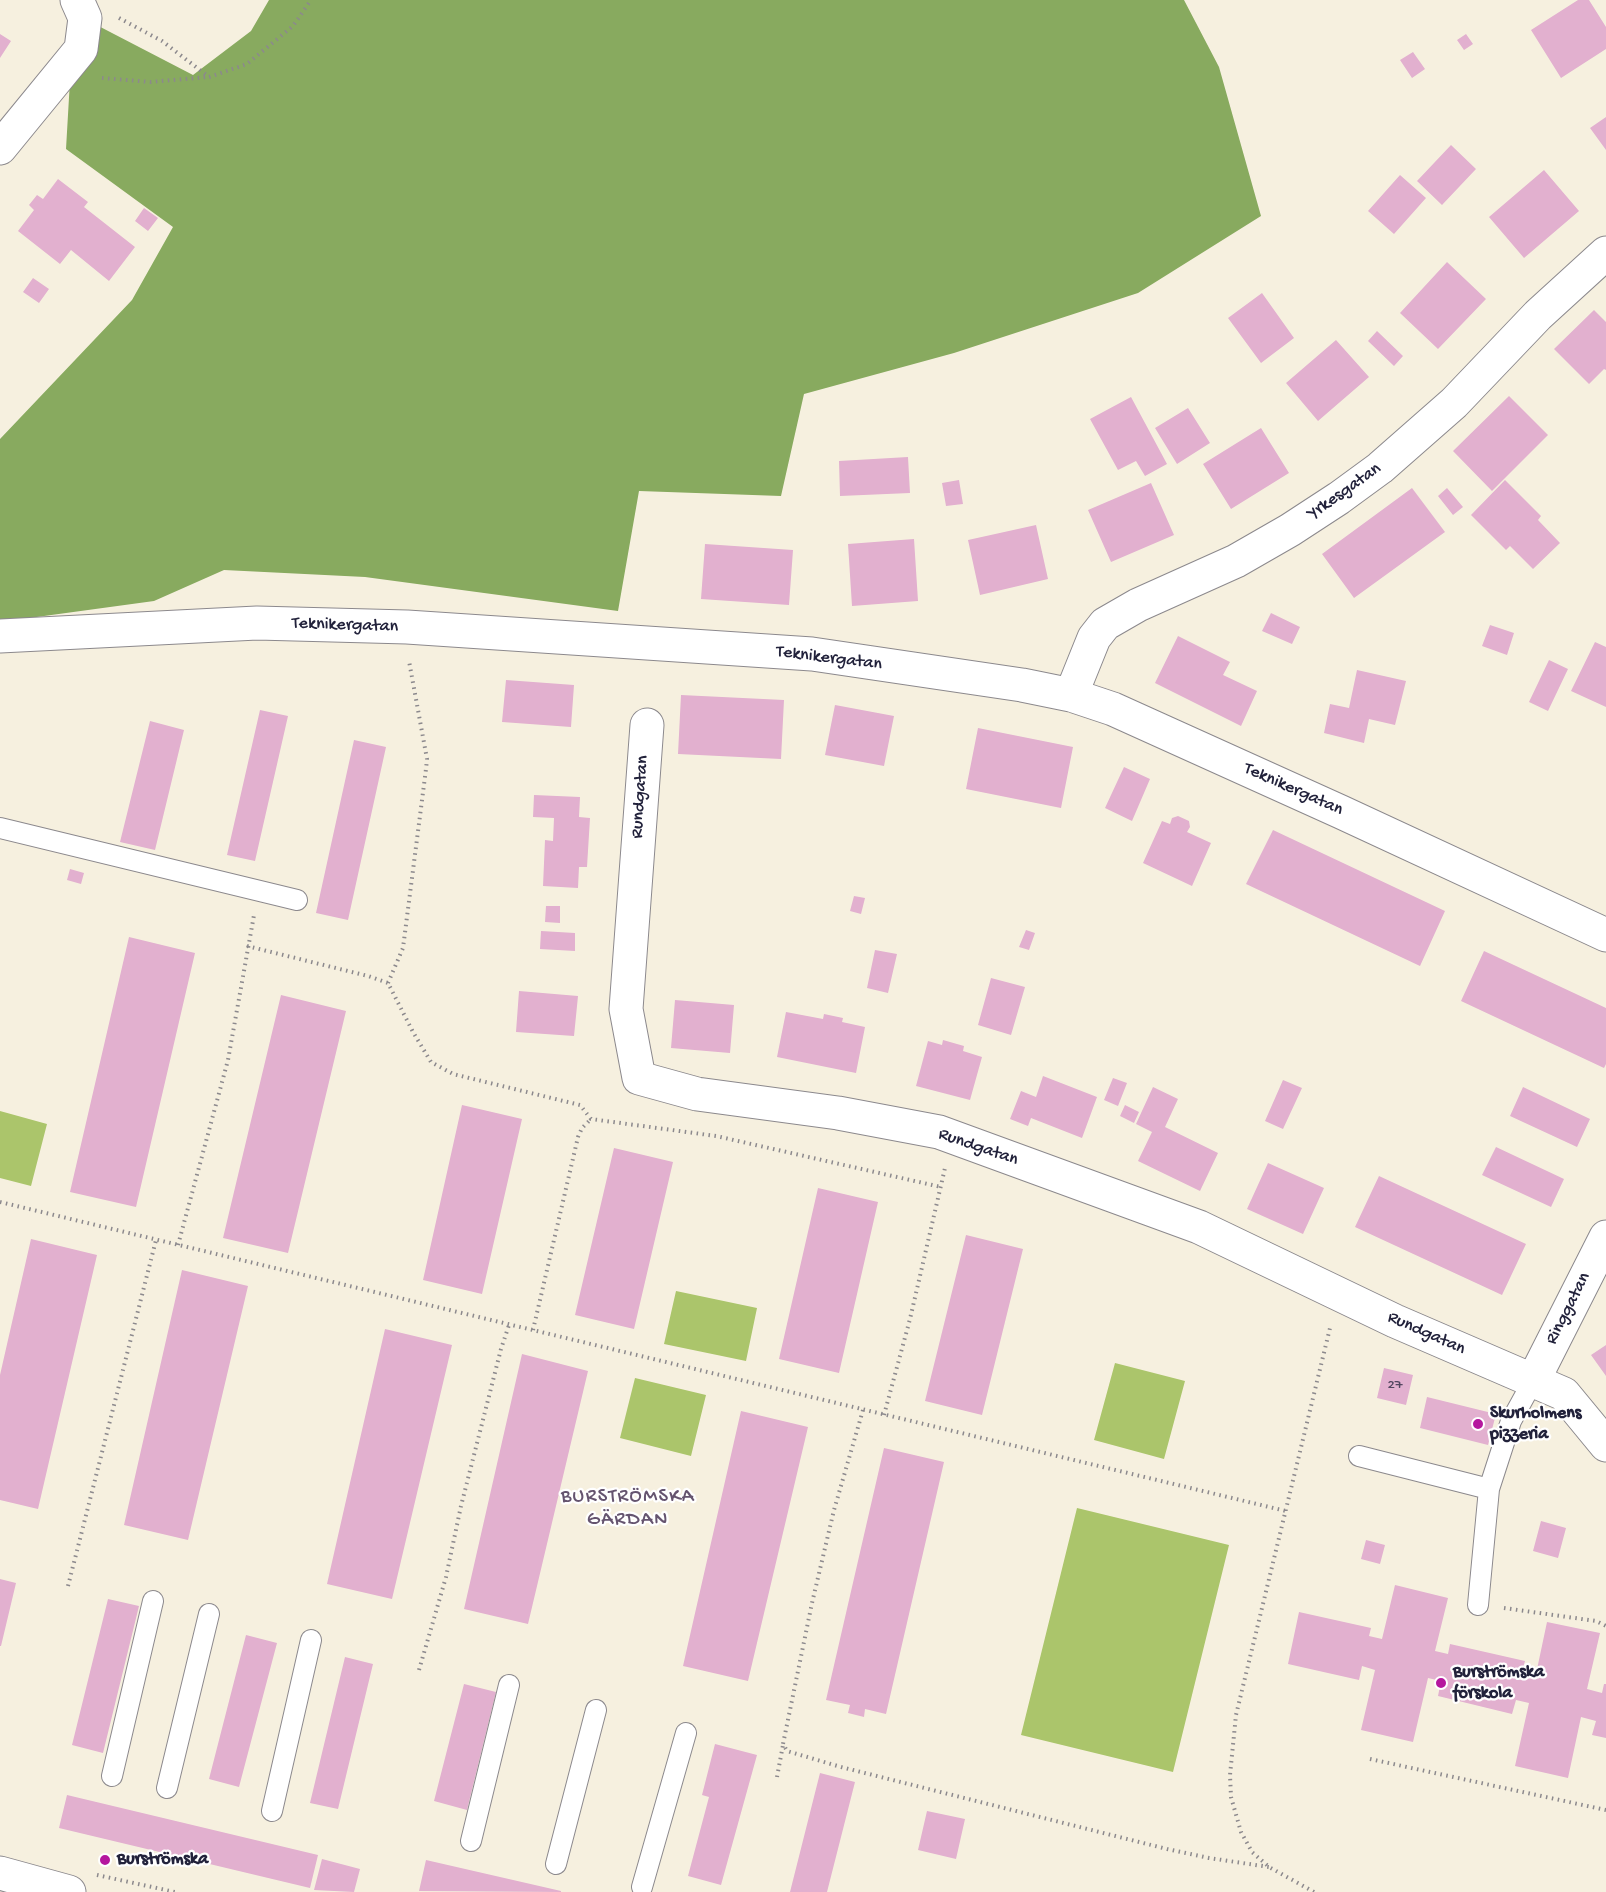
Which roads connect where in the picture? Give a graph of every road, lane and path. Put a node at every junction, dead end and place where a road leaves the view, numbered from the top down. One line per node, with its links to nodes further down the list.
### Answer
1 (311, 0): 4 (path)
2 (78, 1): 3 (street); 4 (path)
3 (63, 72): 4 (path); 5 (street)
4 (209, 76)
5 (0, 148)
6 (1606, 254): 9 (street, Yrkesgatan)
7 (0, 636): 9 (street, Teknikergatan)
8 (408, 659): 16 (path)
9 (1071, 695): 14 (street, Teknikergatan)
10 (647, 725): 24 (street, Rundgatan)
11 (0, 828): 12 (lane)
12 (260, 891): 13 (lane); 15 (path)
13 (297, 900)
14 (1606, 935)
15 (247, 946): 16 (path); 23 (path)
16 (388, 983): 17 (path)
17 (591, 1119): 19 (path); 26 (path)
18 (947, 1158): 19 (path)
19 (941, 1186): 29 (path)
20 (0, 1202): 22 (path)
21 (1606, 1237): 27 (street, Ringgatan)
22 (156, 1240): 23 (path); 34 (path)
23 (178, 1245): 25 (path)
24 (1341, 1295): 27 (street, Rundgatan); 33 (path)
25 (509, 1325): 26 (path); 40 (path)
26 (533, 1330): 28 (path)
27 (1533, 1381): 30 (street, Rundgatan); 32 (lane)
28 (863, 1410): 29 (path); 44 (path)
29 (884, 1415): 33 (path)
30 (1606, 1445)
31 (1359, 1456): 32 (lane)
32 (1489, 1489): 36 (lane)
33 (1286, 1511): 53 (path)
34 (68, 1586)
35 (153, 1601): 46 (lane)
36 (1478, 1605): 38 (path)
37 (209, 1614): 48 (lane)
38 (1606, 1626)
39 (311, 1640): 50 (lane)
40 (418, 1670)
41 (508, 1685): 51 (lane)
42 (596, 1710): 52 (lane)
43 (686, 1733): 55 (lane)
44 (783, 1744): 47 (path); 53 (path)
45 (1370, 1759): 49 (path)
46 (112, 1776)
47 (777, 1777)
48 (167, 1788)
49 (1606, 1810)
50 (272, 1811)
51 (471, 1841)
52 (556, 1864)
53 (1269, 1867): 57 (path)
54 (0, 1873): 56 (street)
55 (642, 1887)
56 (69, 1892)
57 (1314, 1892)

